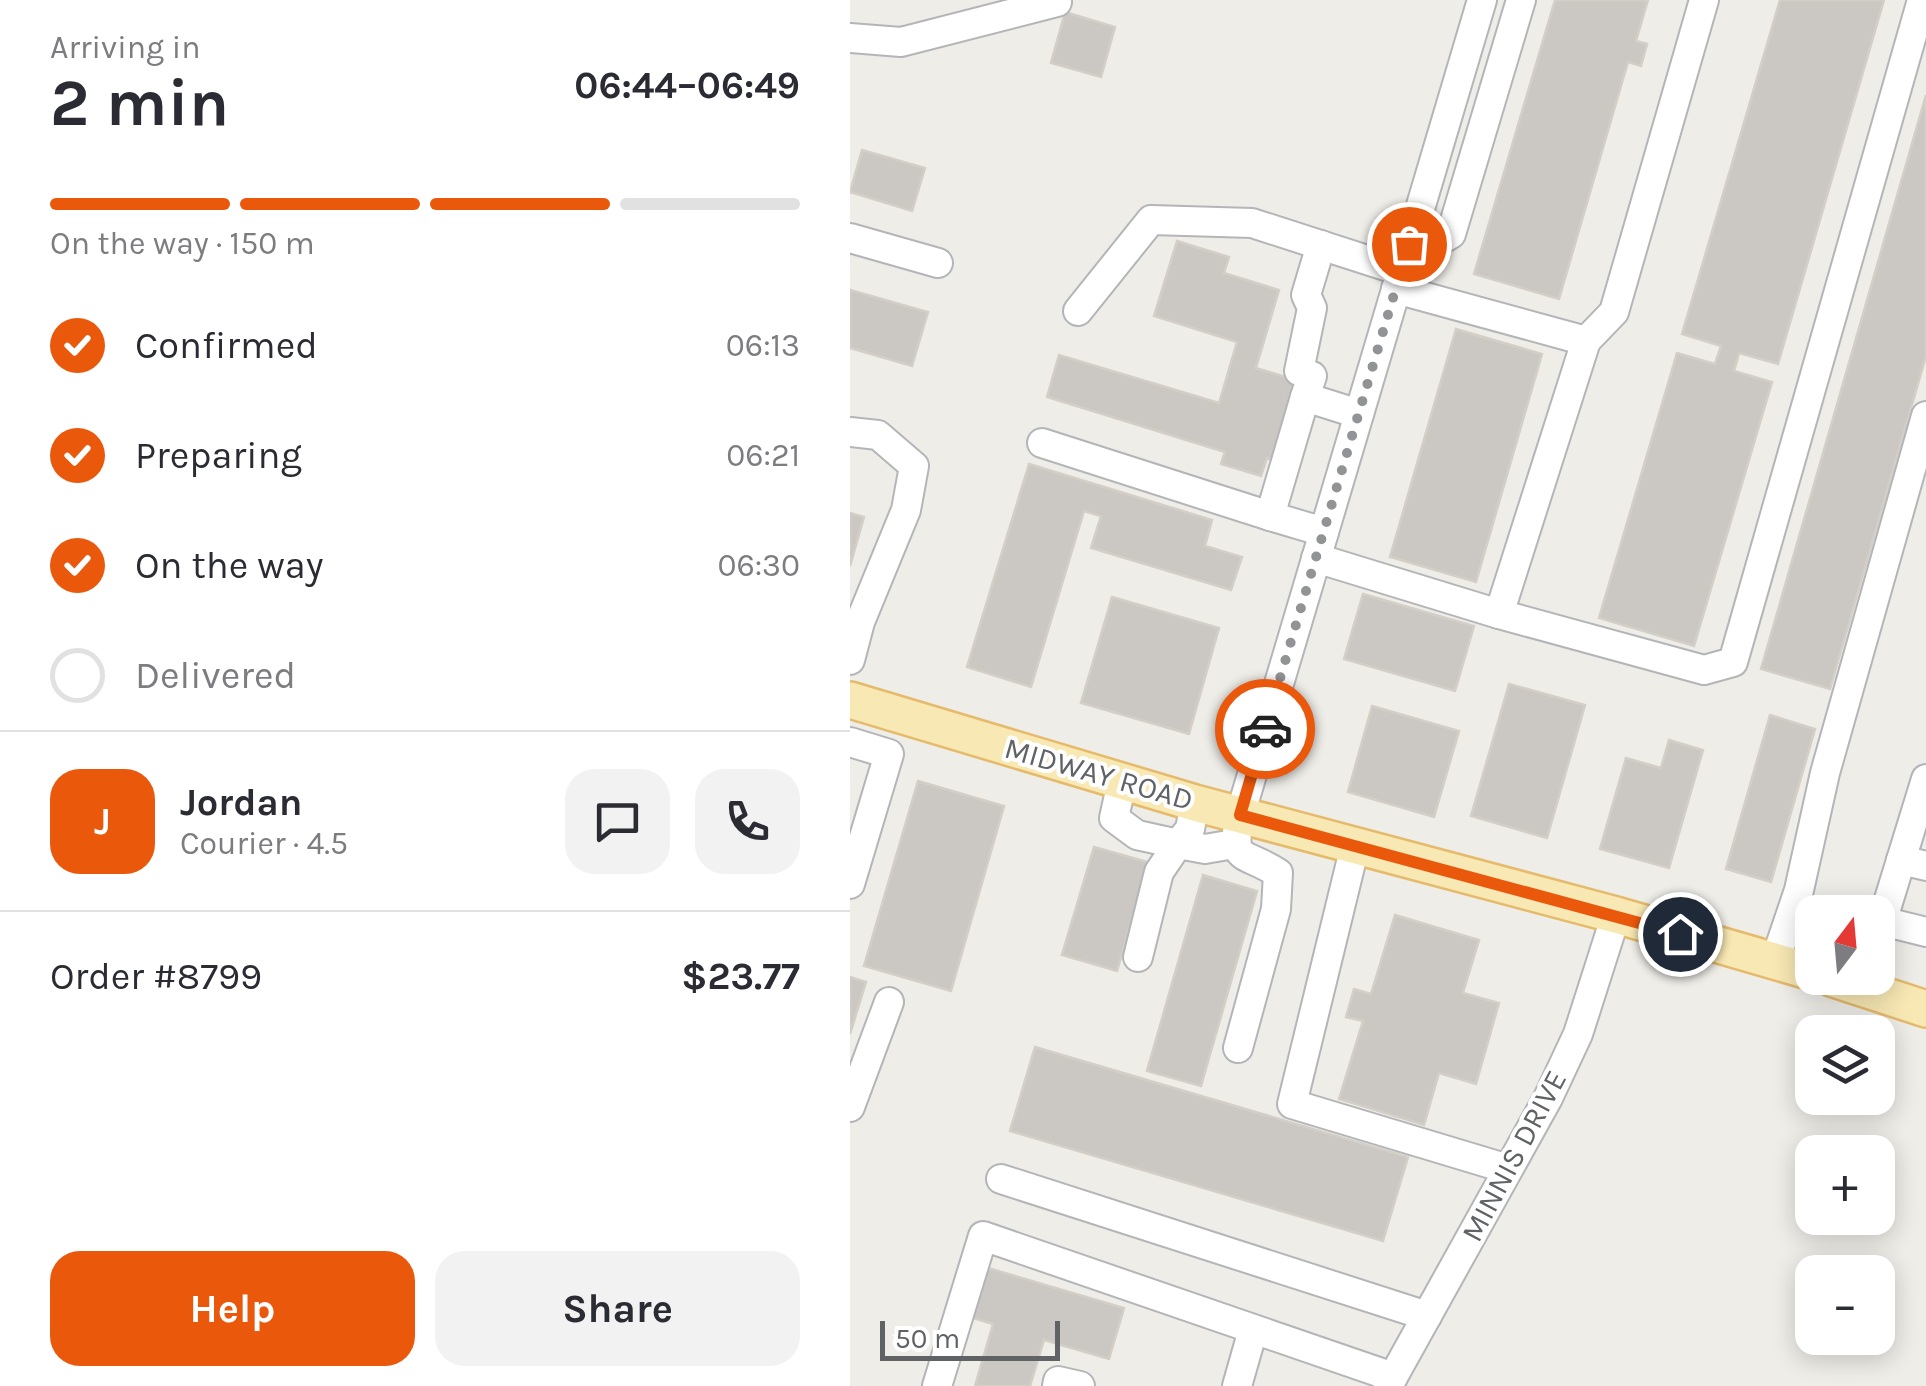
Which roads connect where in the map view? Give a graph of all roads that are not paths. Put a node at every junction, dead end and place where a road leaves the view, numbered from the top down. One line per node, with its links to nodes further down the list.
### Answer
1 (1482, 0): 7 (street)
2 (1521, 0): 8 (street)
3 (1704, 0): 14 (street)
4 (1922, 0): 22 (street)
5 (1057, 2): 6 (street)
6 (850, 38)
7 (1469, 41): 8 (street); 12 (street)
8 (1506, 49): 12 (street)
9 (850, 238): 11 (street)
10 (1321, 245): 12 (street); 13 (street); 15 (street)
11 (938, 263)
12 (1402, 268): 14 (street); 16 (street)
13 (1078, 310)
14 (1586, 341): 22 (street)
15 (1306, 397): 16 (street); 20 (street)
16 (1358, 414): 21 (street)
17 (1926, 416): 39 (street)
18 (850, 432): 23 (street)
19 (1042, 444): 20 (street)
20 (1270, 516): 21 (street)
21 (1320, 545): 22 (street); 29 (street)
22 (1500, 614)
23 (850, 660)
24 (859, 702): 25 (street); 27 (main road, MIDWAY ROAD)
25 (854, 743): 33 (street)
26 (1926, 779): 32 (street)
27 (1122, 782): 28 (main road, MIDWAY ROAD); 30 (street)
28 (1196, 803): 29 (main road, MIDWAY ROAD); 30 (street)
29 (1237, 830): 30 (street); 31 (main road, MIDWAY ROAD); 44 (street)
30 (1178, 844): 38 (street)
31 (1355, 846): 35 (main road, MIDWAY ROAD); 46 (street)
32 (1913, 863): 34 (street)
33 (850, 884)
34 (1895, 898)
35 (1616, 916): 39 (main road, MIDWAY ROAD); 46 (street, MINNIS DRIVE)
36 (1895, 929): 37 (street)
37 (1926, 932)
38 (1138, 957)
39 (1775, 961): 40 (main road, MIDWAY ROAD)
40 (1795, 967)
41 (1892, 995): 43 (main road)
42 (889, 1002): 45 (street)
43 (1926, 1008)
44 (1238, 1048)
45 (850, 1107)
46 (1508, 1169): 48 (street, MINNIS DRIVE)
47 (1001, 1179): 48 (street)
48 (1426, 1316): 50 (street, MINNIS DRIVE)
49 (1254, 1330): 50 (street); 51 (street); 54 (street)
50 (1390, 1382)
51 (937, 1386)
52 (1057, 1386): 53 (street)
53 (1080, 1386)
54 (1237, 1386)

